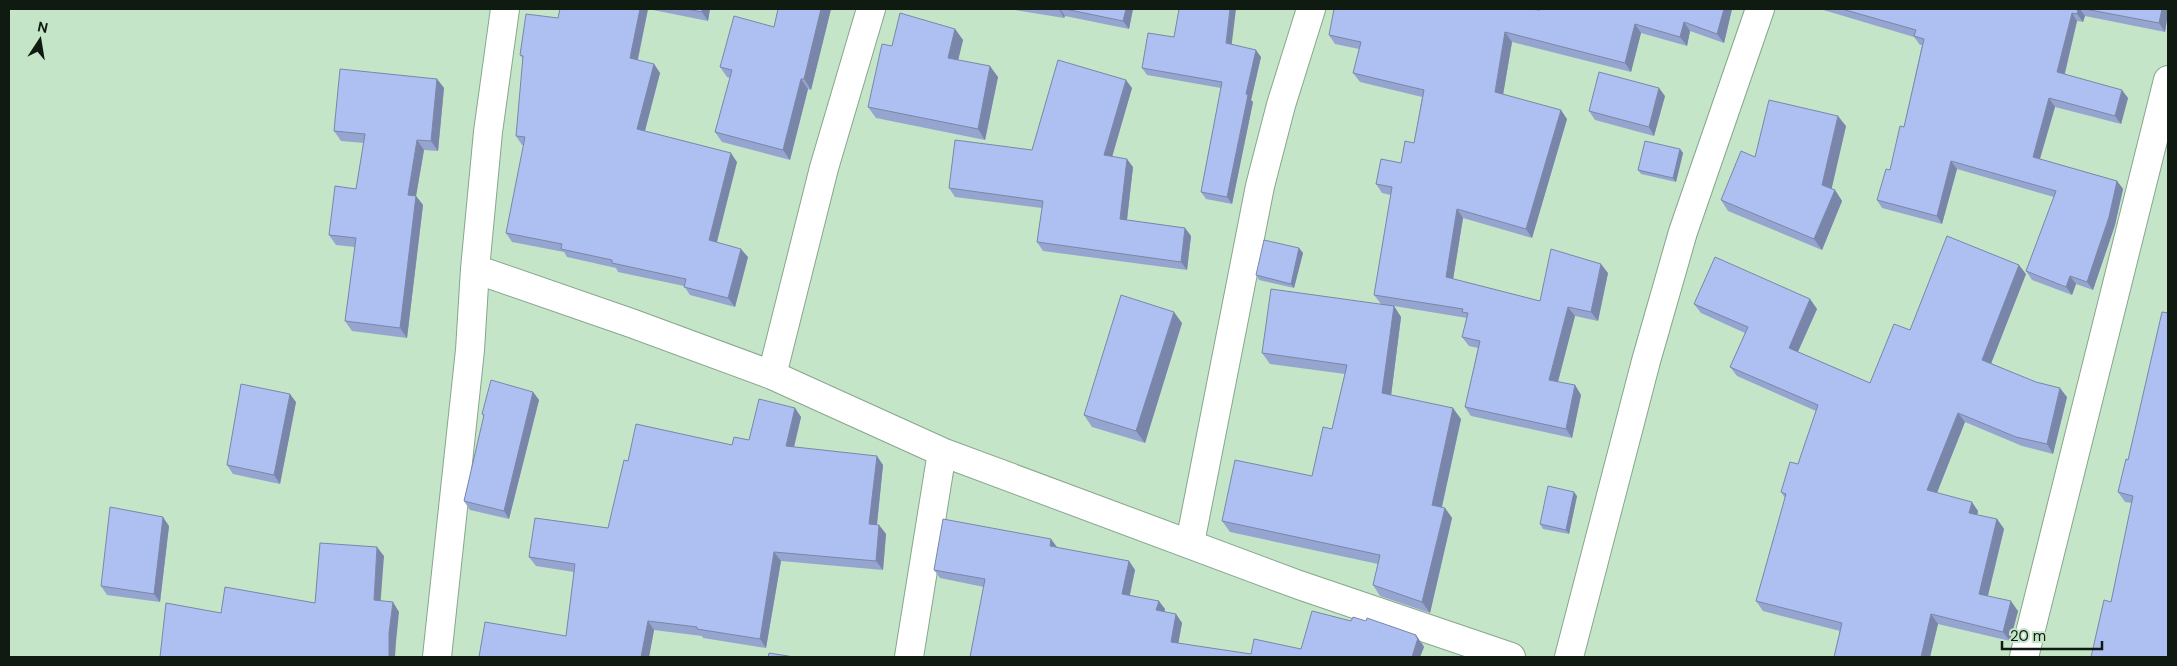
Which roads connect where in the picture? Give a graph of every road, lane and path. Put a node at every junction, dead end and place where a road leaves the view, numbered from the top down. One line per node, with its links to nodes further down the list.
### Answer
1 (505, 9): 6 (street)
2 (871, 9): 7 (street)
3 (1311, 9): 9 (street)
4 (1760, 9): 13 (street)
5 (2168, 80): 14 (street)
6 (475, 270): 7 (street); 10 (street)
7 (772, 376): 8 (street)
8 (942, 452): 9 (street); 11 (street)
9 (1190, 544): 12 (street)
10 (437, 657)
11 (909, 657)
12 (1511, 657)
13 (1569, 657)
14 (2024, 657)

